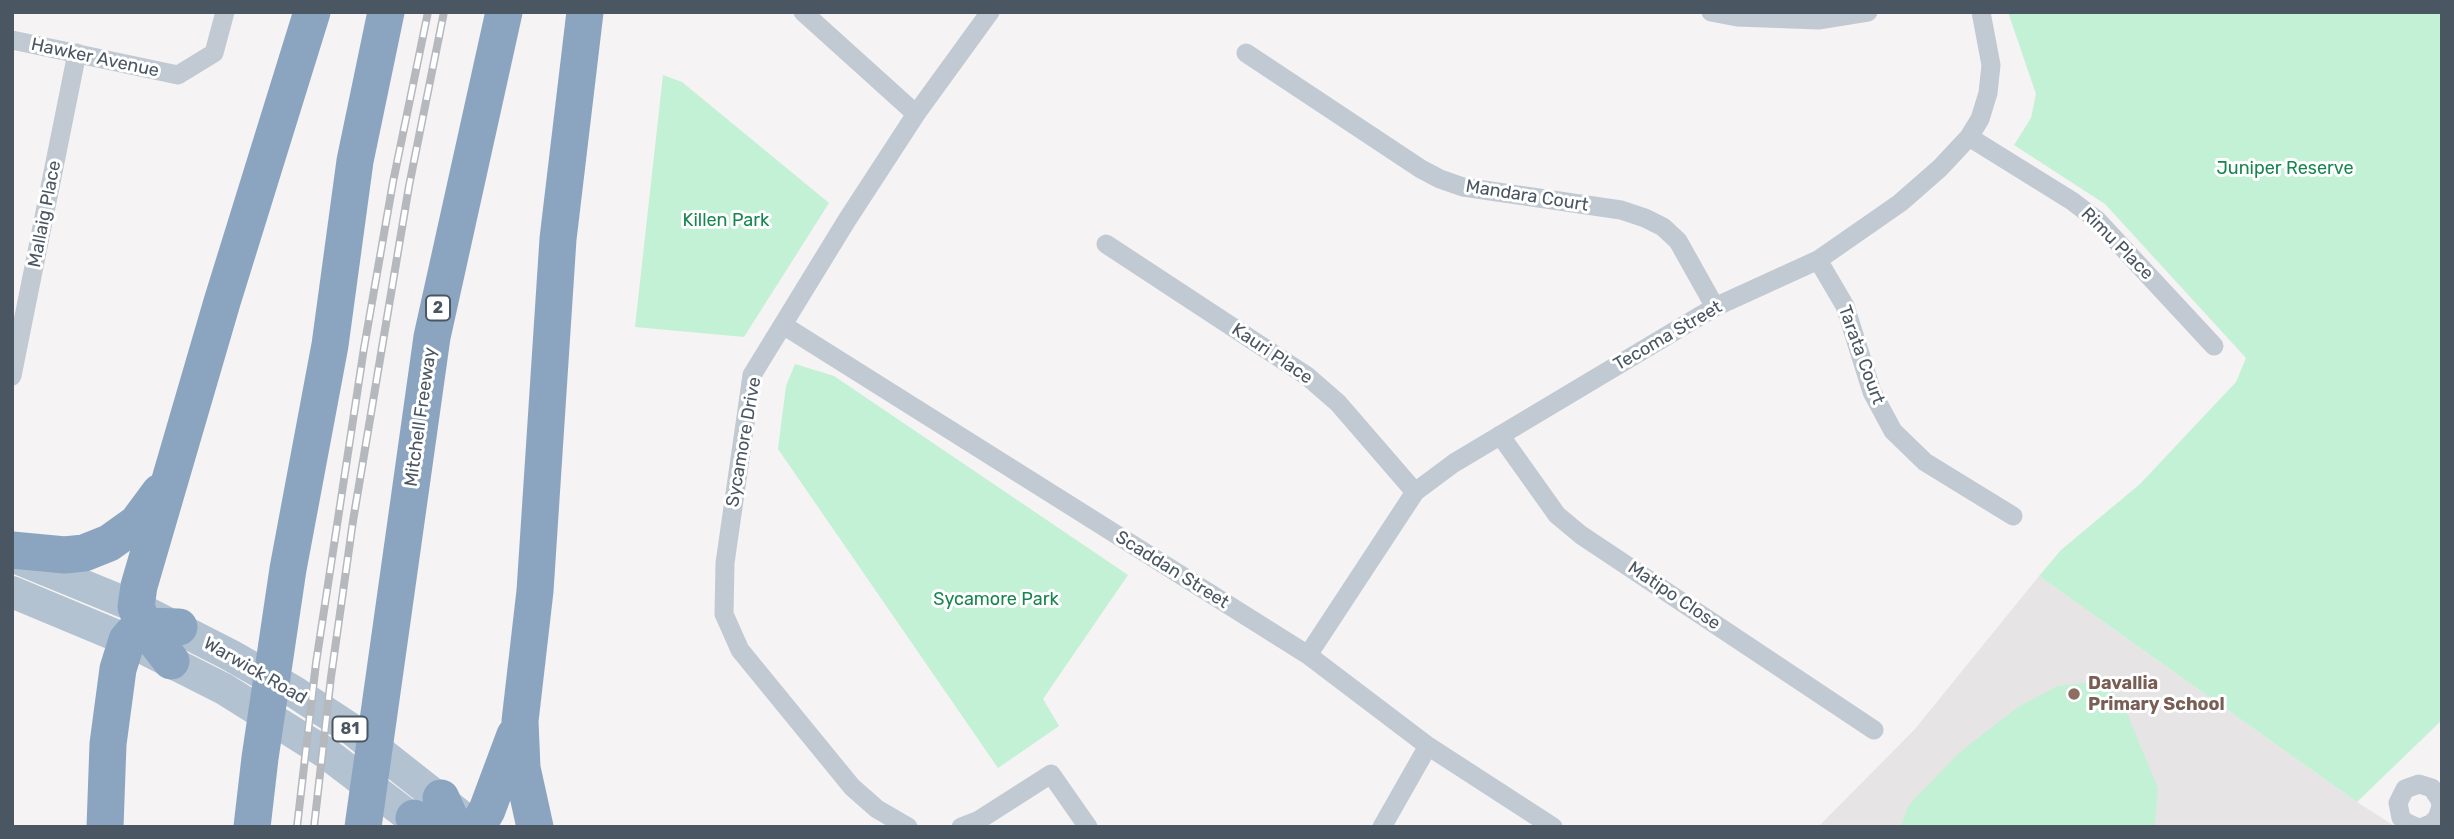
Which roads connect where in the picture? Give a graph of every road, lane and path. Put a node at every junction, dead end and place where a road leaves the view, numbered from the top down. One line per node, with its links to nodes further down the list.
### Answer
1 (225, 12): 12 (street, Hawker Avenue)
2 (312, 12): 23 (highway)
3 (386, 12): 38 (highway)
4 (503, 12): 39 (highway, Mitchell Freeway / 2)
5 (585, 12): 31 (highway)
6 (803, 12): 14 (street)
7 (990, 12): 14 (street, Sycamore Drive)
8 (1711, 12): 9 (street)
9 (1868, 12)
10 (1981, 12): 15 (street, Tecoma Street)
11 (12, 40): 12 (street, Hawker Avenue)
12 (77, 52): 21 (street, Mallaig Place)
13 (1246, 53): 18 (street, Mandara Court)
14 (916, 114): 19 (street, Sycamore Drive)
15 (1969, 138): 17 (street, Tecoma Street); 20 (street, Rimu Place)
16 (1106, 244): 24 (street, Kauri Place)
17 (1818, 260): 18 (street, Tecoma Street); 25 (street, Tarata Court)
18 (1715, 307): 22 (street, Tecoma Street)
19 (783, 325): 30 (street, Scaddan Street); 42 (street, Sycamore Drive)
20 (2214, 346)
21 (12, 376)
22 (1500, 435): 24 (street, Tecoma Street); 32 (street, Matipo Close)
23 (169, 477): 26 (highway); 29 (highway)
24 (1415, 492): 30 (street, Tecoma Street)
25 (2013, 516)
26 (12, 550)
27 (12, 556): 29 (main road, Warwick Road / 81)
28 (12, 593): 29 (main road, Warwick Road / 81)
29 (151, 632): 35 (main road, Warwick Road / 81); 35 (main road, Warwick Road / 81); 37 (highway)
30 (1308, 655): 33 (street, Scaddan Street)
31 (520, 721): 40 (highway); 41 (highway)
32 (1874, 730)
33 (1429, 746): 45 (street); 46 (street, Scaddan Street)
34 (2437, 781): 36 (street); 47 (street)
35 (427, 817): 40 (main road, Warwick Road / 81)
36 (2434, 822)
37 (105, 827)
38 (252, 827)
39 (363, 827)
40 (476, 827)
41 (536, 827)
42 (908, 827)
43 (961, 827): 44 (street)
44 (1088, 827)
45 (1381, 827)
46 (1553, 827)
47 (2416, 827)

